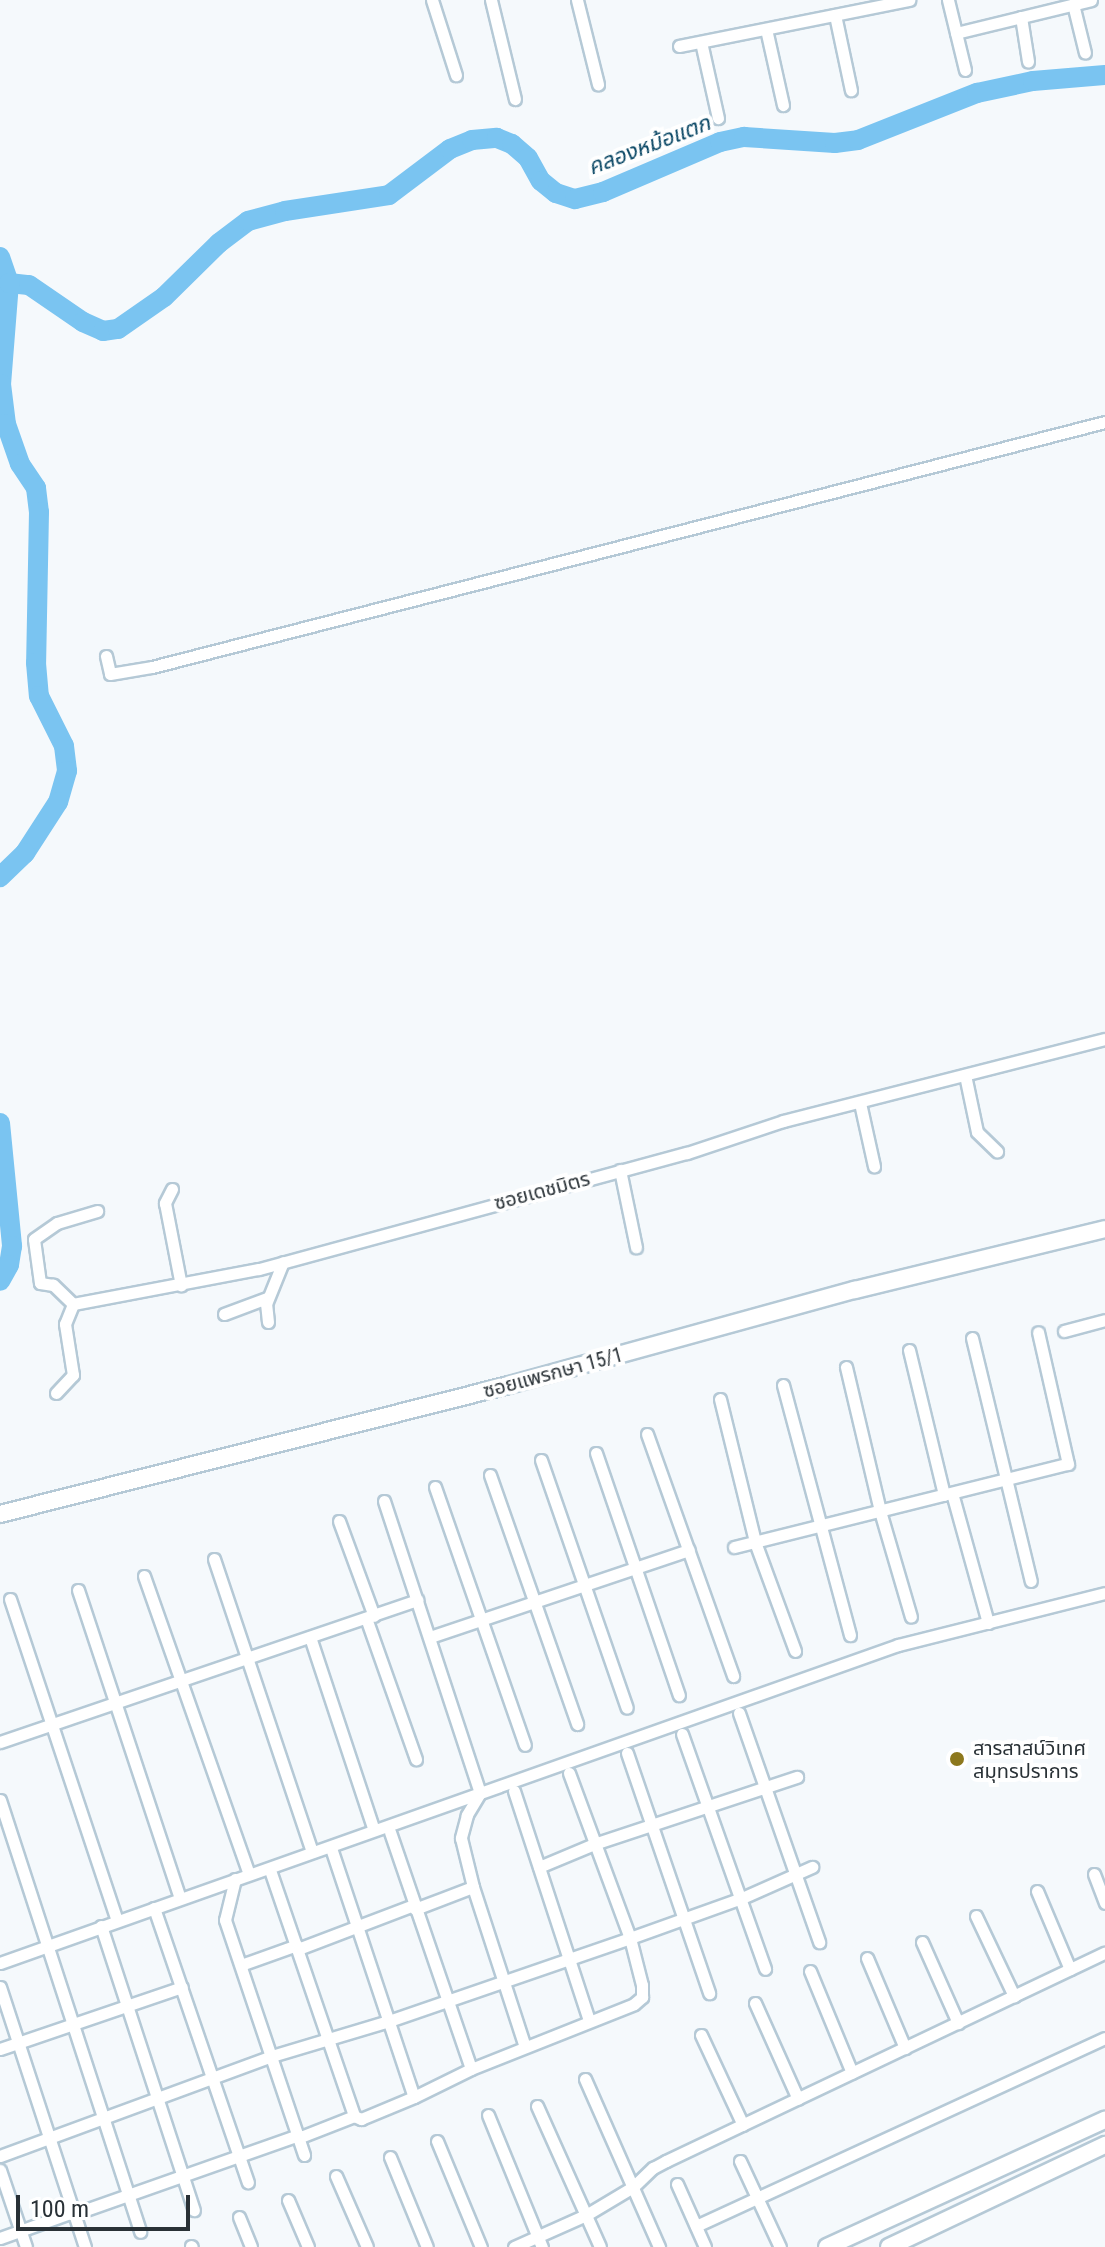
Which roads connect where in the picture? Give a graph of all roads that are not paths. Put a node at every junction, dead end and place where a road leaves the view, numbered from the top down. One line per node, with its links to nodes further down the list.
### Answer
1 (432, 0): 17 (street)
2 (491, 0): 20 (street)
3 (577, 0): 18 (street)
4 (909, 0): 8 (street)
5 (948, 0): 11 (street)
6 (1091, 0): 7 (street)
7 (1073, 4): 9 (street); 14 (street)
8 (835, 15): 10 (street); 19 (street)
9 (1021, 17): 11 (street); 15 (street)
10 (766, 29): 12 (street); 21 (street)
11 (956, 33): 16 (street)
12 (701, 42): 13 (street); 22 (street)
13 (679, 46)
14 (1085, 53)
15 (1028, 61)
16 (965, 70)
17 (456, 75)
18 (598, 84)
19 (851, 90)
20 (515, 99)
21 (783, 105)
22 (718, 118)
23 (1105, 422): 24 (street)
24 (106, 656)
25 (1105, 1039): 26 (street, ซอยเดชมิตร)
26 (965, 1075): 27 (street, ซอยเดชมิตร); 28 (street)
27 (860, 1103): 29 (street); 30 (street, ซอยเดชมิตร)
28 (997, 1151)
29 (874, 1166)
30 (620, 1170): 34 (street); 35 (street, ซอยเดชมิตร)
31 (172, 1189): 36 (street)
32 (97, 1211): 38 (street)
33 (1105, 1229): 59 (street, ซอยแพรกษา 15/1)
34 (636, 1247)
35 (283, 1262): 36 (street, ซอยเดชมิตร); 37 (street)
36 (181, 1285): 38 (street, ซอยเดชมิตร)
37 (267, 1298): 39 (street); 41 (street)
38 (73, 1304): 48 (street)
39 (224, 1314)
40 (1105, 1320): 42 (street)
41 (268, 1322)
42 (1064, 1331)
43 (1038, 1332): 54 (street)
44 (972, 1338): 54 (street)
45 (909, 1350): 56 (street)
46 (846, 1367): 58 (street)
47 (783, 1385): 61 (street)
48 (56, 1393)
49 (720, 1399): 62 (street)
50 (647, 1434): 64 (street)
51 (596, 1453): 66 (street)
52 (541, 1460): 69 (street)
53 (490, 1475): 74 (street)
54 (1006, 1479): 56 (street); 68 (street)
55 (435, 1487): 77 (street)
56 (948, 1494): 58 (street); 78 (street)
57 (384, 1501): 73 (street)
58 (880, 1511): 61 (street); 76 (street)
59 (0, 1514)
60 (339, 1521): 75 (street)
61 (820, 1525): 62 (street); 79 (street)
62 (755, 1542): 63 (street); 82 (street)
63 (734, 1547)
64 (689, 1550): 66 (street); 84 (street)
65 (214, 1559): 83 (street)
66 (637, 1568): 69 (street); 86 (street)
67 (144, 1576): 85 (street)
68 (1031, 1581)
69 (585, 1585): 74 (street); 88 (street)
70 (78, 1590): 87 (street)
71 (1105, 1593): 78 (street)
72 (10, 1599): 90 (street)
73 (418, 1600): 75 (street); 81 (street)
74 (534, 1602): 77 (street); 91 (street)
75 (370, 1617): 80 (street); 96 (street)
76 (911, 1617)
77 (481, 1620): 81 (street); 94 (street)
78 (988, 1623): 101 (street)
79 (850, 1635)
80 (310, 1637): 83 (street); 106 (street)
81 (430, 1637): 101 (street)
82 (795, 1651)
83 (246, 1659): 85 (street); 110 (street)
84 (733, 1676)
85 (180, 1681): 87 (street); 115 (street)
86 (679, 1695)
87 (116, 1702): 90 (street); 120 (street)
88 (627, 1708)
89 (739, 1713): 99 (street)
90 (52, 1724): 93 (street); 127 (street)
91 (577, 1724)
92 (682, 1734): 103 (street)
93 (0, 1742)
94 (525, 1745)
95 (627, 1753): 105 (street)
96 (416, 1759)
97 (569, 1773): 108 (street)
98 (797, 1777): 99 (street)
99 (765, 1788): 103 (street); 114 (street)
100 (514, 1791): 111 (street)
101 (480, 1793): 106 (street); 118 (street)
102 (0, 1800): 104 (street)
103 (708, 1806): 105 (street); 121 (street)
104 (2, 1816): 133 (street)
105 (651, 1825): 108 (street); 126 (street)
106 (374, 1830): 110 (street)
107 (390, 1832): 123 (street)
108 (594, 1844): 111 (street); 130 (street)
109 (332, 1851): 128 (street)
110 (312, 1852): 115 (street)
111 (539, 1867): 136 (street)
112 (812, 1867): 114 (street)
113 (271, 1873): 134 (street)
114 (795, 1873): 121 (street); 131 (street)
115 (249, 1874): 117 (street)
116 (1094, 1874): 122 (street)
117 (235, 1879): 120 (street); 139 (street)
118 (473, 1887): 123 (street); 143 (street)
119 (1037, 1891): 141 (street)
120 (180, 1898): 124 (street)
121 (742, 1898): 126 (street); 140 (street)
122 (1105, 1903)
123 (415, 1907): 128 (street); 148 (street)
124 (154, 1908): 127 (street); 145 (street)
125 (976, 1916): 147 (street)
126 (685, 1918): 130 (street); 146 (street)
127 (117, 1921): 129 (street)
128 (357, 1925): 134 (street); 152 (street)
129 (101, 1926): 133 (street); 150 (street)
130 (630, 1938): 136 (street); 151 (street)
131 (819, 1942)
132 (922, 1942): 153 (street)
133 (45, 1946): 138 (street); 154 (street)
134 (297, 1947): 139 (street); 157 (street)
135 (1105, 1953): 141 (street)
136 (569, 1958): 143 (street); 151 (street)
137 (867, 1958): 160 (street)
138 (0, 1963)
139 (241, 1965): 162 (street)
140 (765, 1969)
141 (1070, 1969): 147 (street)
142 (810, 1971): 164 (street)
143 (505, 1979): 148 (street); 159 (street)
144 (0, 1987): 158 (street)
145 (182, 1987): 150 (street); 165 (street)
146 (709, 1993)
147 (1014, 1996): 153 (street)
148 (447, 2001): 152 (street); 163 (street)
149 (755, 2003): 169 (street)
150 (129, 2005): 154 (street); 167 (street)
151 (589, 2020): 159 (street)
152 (389, 2021): 157 (street); 168 (street)
153 (958, 2023): 160 (street)
154 (72, 2025): 158 (street); 173 (street)
155 (701, 2035): 175 (street)
156 (1105, 2038): 192 (street)
157 (329, 2039): 162 (street); 172 (street)
158 (18, 2043): 161 (street); 177 (street)
159 (525, 2047): 163 (street)
160 (905, 2048): 164 (street)
161 (0, 2049)
162 (272, 2056): 165 (street); 176 (street)
163 (471, 2069): 168 (street)
164 (852, 2073): 169 (street)
165 (216, 2078): 167 (street); 180 (street)
166 (585, 2079): 190 (street)
167 (160, 2097): 173 (street); 186 (street)
168 (414, 2097): 172 (street)
169 (798, 2099): 175 (street)
170 (537, 2106): 196 (street)
171 (488, 2115): 202 (street)
172 (354, 2116): 176 (street)
173 (103, 2118): 177 (street); 191 (street)
174 (1105, 2120): 215 (street)
175 (743, 2125): 190 (street)
176 (298, 2136): 180 (street); 181 (street)
177 (49, 2140): 182 (street); 195 (street)
178 (437, 2141): 209 (street)
179 (1105, 2145): 216 (street)
180 (240, 2155): 186 (street); 188 (street)
181 (304, 2155)
182 (0, 2156)
183 (390, 2157): 208 (street)
184 (740, 2161): 192 (street)
185 (0, 2170): 199 (street)
186 (184, 2175): 191 (street); 194 (street)
187 (336, 2176): 207 (street)
188 (248, 2182)
189 (677, 2184): 198 (street)
190 (633, 2187): 196 (street); 212 (street)
191 (128, 2194): 195 (street); 200 (street)
192 (758, 2199): 198 (street); 214 (street)
193 (288, 2200): 206 (street)
194 (194, 2210)
195 (74, 2213): 199 (street); 204 (street)
196 (586, 2215): 202 (street); 211 (street)
197 (239, 2217): 205 (street)
198 (696, 2226): 213 (street)
199 (21, 2230): 201 (street); 203 (street)
200 (140, 2232)
201 (0, 2238)
202 (540, 2242): 210 (street)
203 (26, 2247)
204 (85, 2247)
205 (251, 2247)
206 (308, 2247)
207 (367, 2247)
208 (427, 2247)
209 (481, 2247)
210 (514, 2247)
211 (600, 2247)
212 (659, 2247)
213 (705, 2247)
214 (780, 2247)
215 (827, 2247)
216 (889, 2247)

